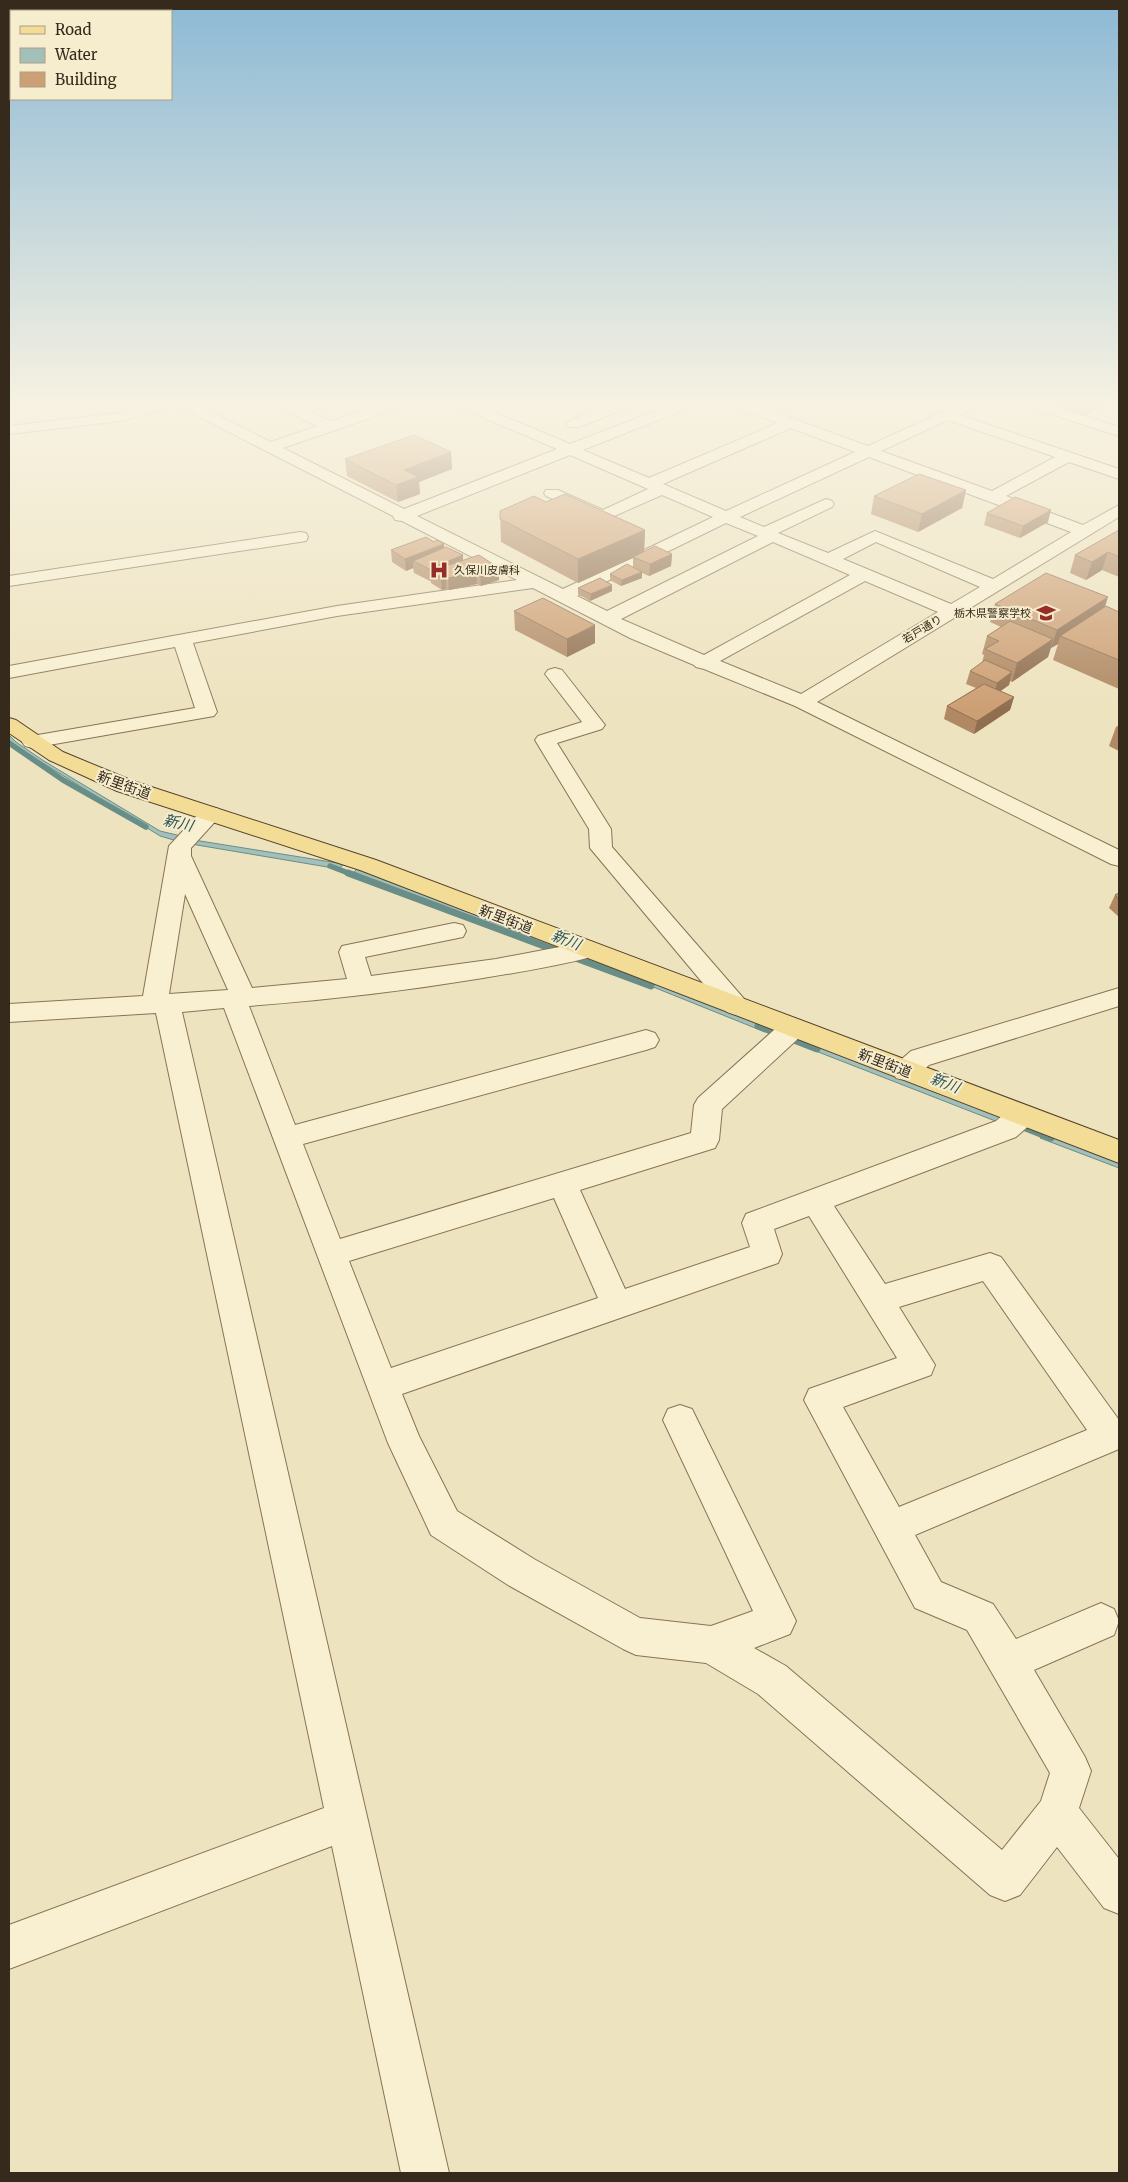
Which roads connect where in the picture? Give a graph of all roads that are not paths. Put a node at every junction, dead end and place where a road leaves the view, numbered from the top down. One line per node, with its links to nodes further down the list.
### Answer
1 (383, 506): 10 (street)
2 (428, 506): 10 (street)
3 (580, 506): 4 (street)
4 (621, 506)
5 (700, 506): 11 (street)
6 (750, 506): 11 (street)
7 (822, 506): 13 (street)
8 (1018, 506): 12 (street)
9 (1119, 510): 12 (street, 若戸通り)
10 (402, 516): 18 (street)
11 (726, 517): 13 (street); 20 (street)
12 (1085, 531): 19 (street, 若戸通り)
13 (768, 534): 15 (street); 22 (street)
14 (300, 537): 17 (street)
15 (828, 560): 16 (street); 19 (street)
16 (863, 575): 21 (street); 24 (street)
17 (9, 581)
18 (533, 583): 20 (street); 23 (street)
19 (994, 586): 21 (street, 若戸通り)
20 (561, 597): 22 (street)
21 (952, 611): 27 (street, 若戸通り)
22 (606, 619): 24 (street)
23 (182, 640): 25 (street); 29 (street)
24 (703, 663): 27 (street)
25 (9, 672)
26 (555, 674): 39 (street)
27 (802, 702): 32 (street)
28 (9, 724): 29 (main road, 新里街道)
29 (32, 742): 30 (main road, 新里街道)
30 (211, 814): 31 (street); 34 (main road, 新里街道)
31 (184, 845): 37 (street); 38 (street)
32 (1119, 859)
33 (454, 931): 35 (street)
34 (573, 952): 35 (street); 39 (main road, 新里街道)
35 (362, 987): 37 (street)
36 (1119, 997): 43 (street)
37 (239, 999): 38 (street); 45 (street)
38 (161, 1004): 40 (street); 59 (street)
39 (736, 1006): 41 (main road, 新里街道)
40 (9, 1013)
41 (787, 1034): 43 (main road, 新里街道); 47 (street)
42 (646, 1040): 45 (street)
43 (906, 1071): 44 (main road, 新里街道)
44 (1014, 1122): 46 (main road, 新里街道); 48 (street)
45 (286, 1138): 49 (street)
46 (1119, 1152)
47 (562, 1183): 49 (street); 51 (street)
48 (816, 1202): 50 (street); 51 (street)
49 (331, 1254): 52 (street)
50 (877, 1300): 54 (street); 54 (street)
51 (617, 1305): 52 (street)
52 (382, 1386): 56 (street)
53 (680, 1420): 56 (street)
54 (892, 1528): 57 (street)
55 (1101, 1622): 57 (street)
56 (711, 1645): 58 (street)
57 (1008, 1662): 58 (street)
58 (1056, 1813): 60 (street)
59 (347, 1820): 61 (street); 62 (street)
60 (1119, 1893)
61 (9, 1947)
62 (425, 2173)

